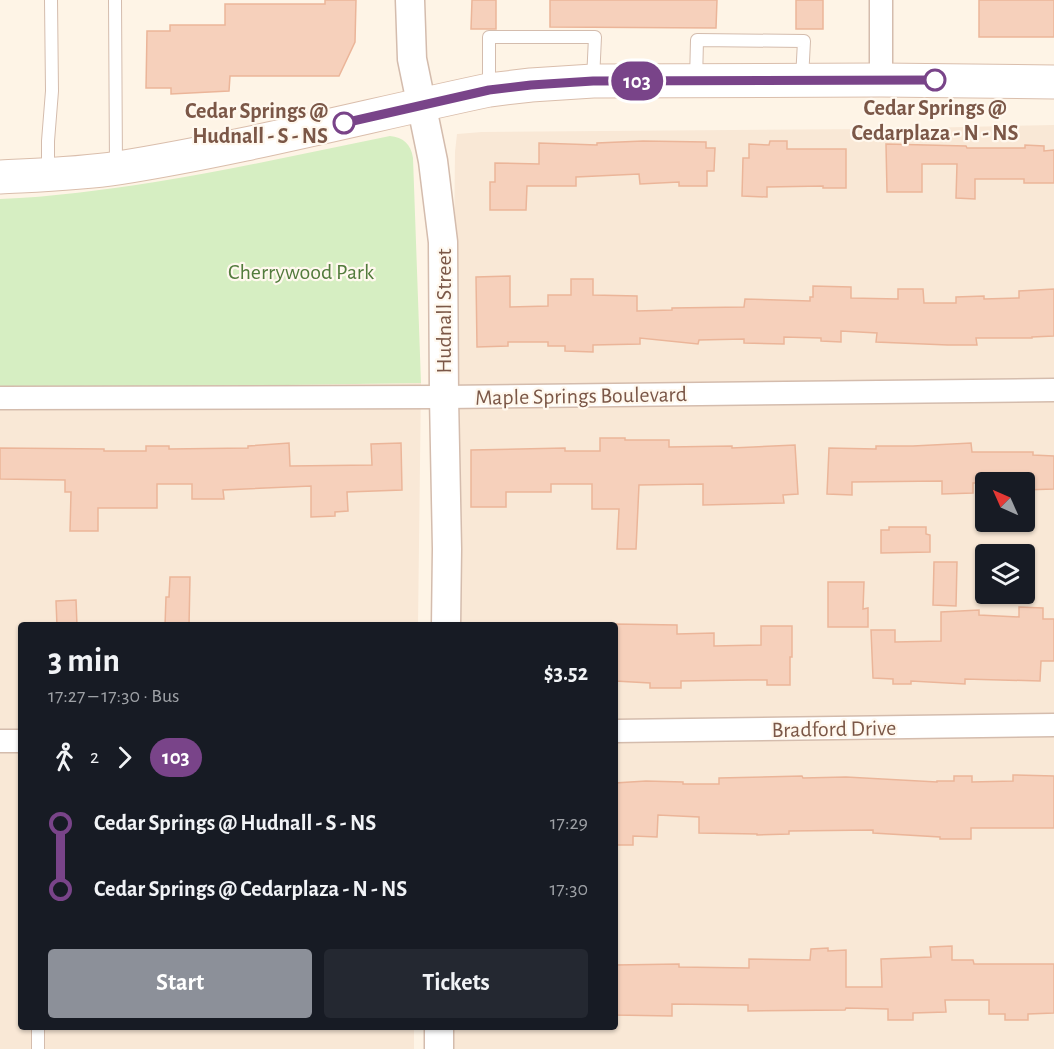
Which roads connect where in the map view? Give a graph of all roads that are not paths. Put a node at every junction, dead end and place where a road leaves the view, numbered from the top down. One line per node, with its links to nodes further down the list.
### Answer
1 (51, 0): 11 (lane)
2 (115, 0): 10 (lane)
3 (411, 0): 9 (street, Hudnall Street)
4 (881, 0): 5 (street)
5 (881, 80): 6 (main road); 7 (main road)
6 (593, 81): 8 (main road); 8 (lane)
7 (1054, 82)
8 (489, 90): 9 (main road)
9 (422, 104): 10 (main road); 15 (street, Hudnall Street)
10 (116, 168): 11 (main road)
11 (48, 175): 12 (main road)
12 (0, 177)
13 (1054, 390): 15 (street, Maple Springs Boulevard)
14 (0, 398): 15 (street, Maple Springs Boulevard)
15 (444, 398): 16 (street, Hudnall Street)
16 (446, 622)
17 (1054, 725): 18 (street, Bradford Drive)
18 (618, 731)
19 (0, 741): 20 (street)
20 (18, 741)
21 (38, 1030): 23 (lane)
22 (439, 1030): 24 (street)
23 (38, 1049)
24 (439, 1049)

